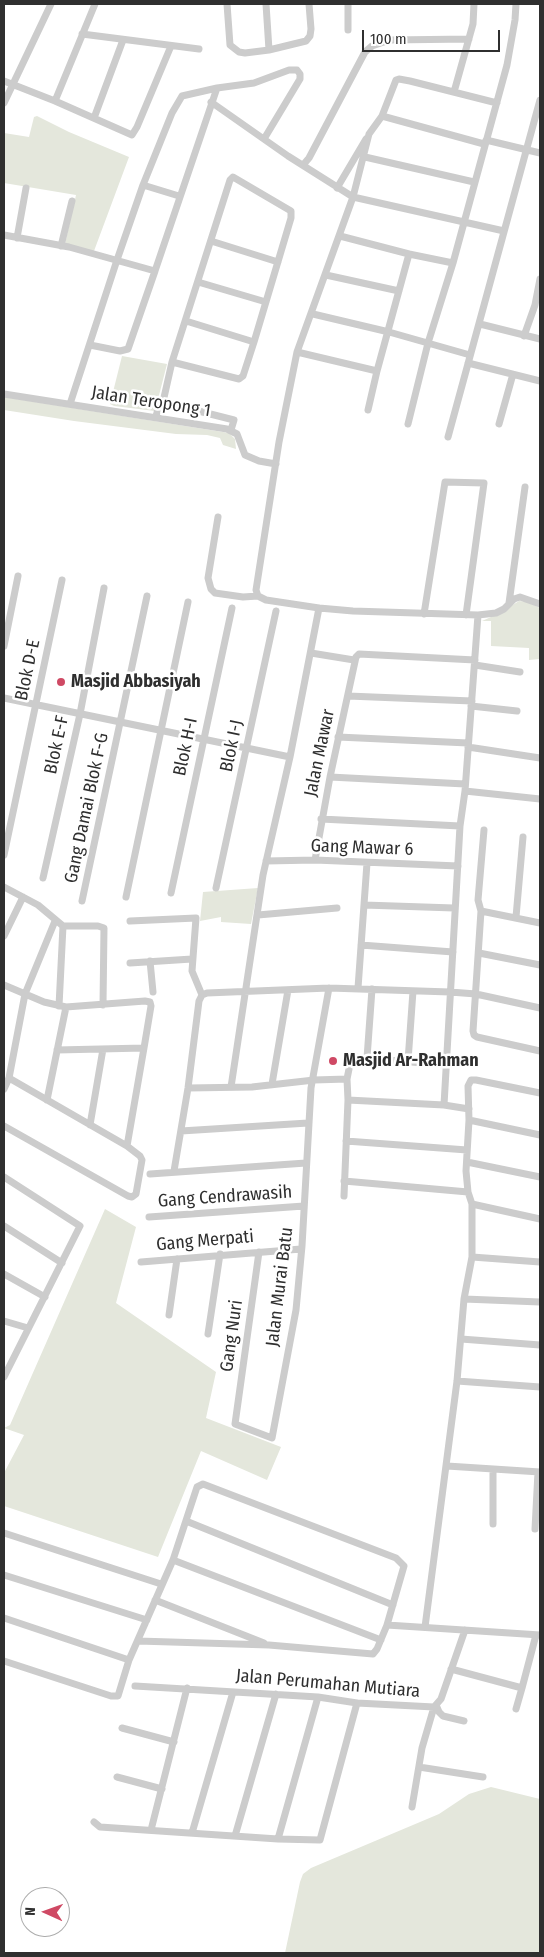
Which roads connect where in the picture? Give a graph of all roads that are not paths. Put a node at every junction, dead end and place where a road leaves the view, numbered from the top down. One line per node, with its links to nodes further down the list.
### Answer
1 (51, 4): 17 (street)
2 (95, 4): 10 (street)
3 (227, 4): 15 (street)
4 (266, 4): 15 (street)
5 (309, 4): 15 (street)
6 (348, 4): 9 (street)
7 (474, 4): 11 (street)
8 (516, 4): 24 (street)
9 (348, 30)
10 (82, 34): 12 (street); 21 (street)
11 (469, 39): 19 (street); 33 (street)
12 (123, 40): 13 (street); 26 (street)
13 (171, 46): 14 (street); 26 (street)
14 (200, 49)
15 (269, 50)
16 (4, 81): 17 (street)
17 (13, 84): 21 (street); 23 (street)
18 (217, 88): 22 (street); 28 (street); 35 (street)
19 (454, 92): 24 (street); 25 (street)
20 (540, 100): 30 (street)
21 (55, 101): 26 (street)
22 (211, 102): 28 (street); 38 (street)
23 (4, 103)
24 (496, 103): 29 (street)
25 (382, 116): 27 (street); 29 (street)
26 (94, 118)
27 (369, 134): 32 (street); 37 (street)
28 (264, 139): 33 (street)
29 (485, 142): 30 (street); 34 (street)
30 (528, 149): 31 (street); 42 (street)
31 (540, 153)
32 (365, 156): 34 (street); 39 (street)
33 (303, 165): 37 (street)
34 (474, 182): 41 (street)
35 (143, 185): 38 (street); 49 (street)
36 (26, 188): 45 (street)
37 (337, 188): 39 (street)
38 (179, 196): 52 (street)
39 (353, 197): 41 (street); 44 (street)
40 (72, 201): 47 (street)
41 (463, 222): 42 (street); 51 (street)
42 (504, 231): 60 (street)
43 (4, 235): 45 (street)
44 (340, 236): 48 (street); 53 (street)
45 (17, 238): 47 (street)
46 (211, 241): 50 (street); 50 (street); 55 (street)
47 (61, 246): 49 (street)
48 (409, 254): 51 (street); 56 (street)
49 (117, 260): 52 (street); 66 (street)
50 (278, 262): 57 (street)
51 (453, 263): 65 (street)
52 (155, 271): 66 (street)
53 (326, 275): 56 (street); 58 (street)
54 (540, 279): 62 (street)
55 (198, 282): 57 (street); 59 (street)
56 (400, 291): 61 (street)
57 (266, 302): 64 (street)
58 (313, 314): 61 (street); 67 (street)
59 (186, 321): 64 (street); 69 (street)
60 (480, 324): 62 (street); 68 (street)
61 (388, 332): 65 (street); 71 (street)
62 (524, 336): 63 (street)
63 (540, 339)
64 (254, 342): 69 (street)
65 (428, 343): 68 (street); 79 (street)
66 (90, 345): 76 (street)
67 (298, 352): 71 (street); 83 (street)
68 (470, 355): 70 (street)
69 (172, 362): 75 (street)
70 (468, 363): 72 (street); 82 (street)
71 (377, 371): 77 (street)
72 (513, 374): 73 (street); 80 (street)
73 (540, 381)
74 (4, 394): 76 (street, Jalan Teropong 1)
75 (163, 402): 78 (street); 81 (street)
76 (70, 404): 78 (street, Jalan Teropong 1)
77 (368, 410)
78 (156, 417): 81 (street, Jalan Teropong 1)
79 (408, 424)
80 (499, 424)
81 (231, 430): 83 (street, Jalan Teropong 1)
82 (448, 437)
83 (276, 464): 90 (street)
84 (525, 487): 92 (street)
85 (218, 517): 90 (street)
86 (18, 576): 100 (street)
87 (62, 580): 108 (street, Blok D-E)
88 (104, 588): 110 (street, Blok E-F)
89 (147, 596): 111 (street, Gang Damai Blok F-G)
90 (258, 596): 95 (street)
91 (188, 602): 112 (street)
92 (509, 603): 93 (street); 99 (street)
93 (540, 604)
94 (232, 608): 114 (street, Blok H-I)
95 (319, 608): 97 (street); 101 (street)
96 (276, 611): 116 (street, Blok I-J)
97 (424, 614): 98 (street); 98 (street)
98 (466, 615): 99 (street)
99 (478, 615): 103 (street)
100 (4, 646)
101 (311, 653): 102 (street); 117 (street)
102 (357, 657): 103 (street); 105 (street, Jalan Mawar)
103 (475, 662): 104 (street); 107 (street)
104 (520, 672)
105 (348, 696): 107 (street); 113 (street, Jalan Mawar)
106 (4, 698): 108 (street)
107 (471, 704): 109 (street); 115 (street)
108 (36, 705): 110 (street); 126 (street, Blok D-E)
109 (517, 711)
110 (80, 714): 111 (street); 131 (street, Blok E-F)
111 (120, 722): 112 (street); 137 (street, Gang Damai Blok F-G)
112 (162, 730): 114 (street); 136 (street)
113 (338, 737): 115 (street); 119 (street, Jalan Mawar)
114 (203, 739): 116 (street); 134 (street, Blok H-I)
115 (468, 745): 118 (street); 120 (street)
116 (248, 748): 117 (street); 133 (street, Blok I-J)
117 (290, 757): 128 (street)
118 (540, 758)
119 (330, 776): 120 (street); 122 (street, Jalan Mawar)
120 (465, 787): 121 (street); 123 (street)
121 (540, 799)
122 (321, 819): 123 (street); 127 (street, Jalan Mawar)
123 (460, 826): 130 (street)
124 (484, 830): 141 (street)
125 (523, 837): 143 (street)
126 (4, 855)
127 (315, 860): 128 (street, Gang Mawar 6); 129 (street, Gang Mawar 6)
128 (266, 861): 142 (street)
129 (367, 863): 130 (street, Gang Mawar 6); 138 (street)
130 (458, 866): 140 (street)
131 (43, 878)
132 (4, 887): 135 (street)
133 (216, 888)
134 (171, 893)
135 (23, 897): 144 (street); 148 (street)
136 (126, 897)
137 (82, 901)
138 (364, 904): 140 (street); 149 (street)
139 (337, 908): 142 (street)
140 (454, 908): 150 (street)
141 (481, 911): 143 (street); 151 (street)
142 (258, 915): 163 (street)
143 (516, 917): 146 (street)
144 (55, 921): 147 (street); 165 (street)
145 (130, 921): 152 (street)
146 (540, 923)
147 (63, 926): 168 (street); 169 (street)
148 (4, 936)
149 (361, 946): 150 (street); 158 (street)
150 (454, 952): 164 (street)
151 (479, 952): 155 (street); 166 (street)
152 (192, 959): 153 (street); 167 (street)
153 (150, 962): 154 (street); 162 (street)
154 (130, 963)
155 (540, 965)
156 (4, 984): 165 (street)
157 (329, 988): 158 (street); 160 (street); 180 (street, Jalan Murai Batu)
158 (358, 988): 159 (street)
159 (372, 989): 161 (street); 175 (street)
160 (288, 990): 163 (street); 181 (street)
161 (413, 991): 164 (street); 176 (street)
162 (153, 992)
163 (246, 992): 167 (street); 182 (street)
164 (450, 992): 166 (street); 177 (street)
165 (25, 994): 169 (street); 178 (street)
166 (476, 994): 170 (street); 174 (street)
167 (202, 995): 183 (street)
168 (103, 1005): 169 (street); 172 (street)
169 (63, 1007): 173 (street)
170 (540, 1008)
171 (103, 1048): 172 (street); 173 (street); 192 (street)
172 (144, 1048): 197 (street)
173 (57, 1050): 186 (street)
174 (540, 1051)
175 (367, 1058): 176 (street); 179 (street)
176 (408, 1061): 177 (street)
177 (446, 1065): 188 (street)
178 (9, 1078): 184 (street); 186 (street)
179 (347, 1079): 180 (street); 187 (street)
180 (314, 1080): 181 (street); 191 (street, Jalan Murai Batu)
181 (272, 1084): 182 (street)
182 (231, 1087): 183 (street)
183 (188, 1088): 194 (street)
184 (4, 1089)
185 (540, 1093): 189 (street)
186 (47, 1100): 192 (street)
187 (348, 1100): 188 (street); 196 (street)
188 (444, 1105): 189 (street)
189 (469, 1109): 190 (street)
190 (469, 1120): 195 (street); 198 (street)
191 (308, 1123): 194 (street); 200 (street, Jalan Murai Batu)
192 (90, 1125): 197 (street)
193 (4, 1126): 197 (street)
194 (181, 1131): 201 (street)
195 (540, 1134)
196 (346, 1141): 198 (street); 205 (street)
197 (127, 1146)
198 (467, 1150): 199 (street)
199 (467, 1162): 204 (street); 206 (street)
200 (306, 1163): 201 (street); 209 (street, Jalan Murai Batu)
201 (174, 1171): 202 (street)
202 (150, 1174)
203 (4, 1177): 220 (street)
204 (540, 1177)
205 (344, 1181): 206 (street); 207 (street)
206 (468, 1192): 208 (street)
207 (344, 1196)
208 (472, 1204): 211 (street); 216 (street)
209 (304, 1206): 210 (street, Gang Cendrawasih); 213 (street, Jalan Murai Batu)
210 (149, 1217)
211 (540, 1219)
212 (4, 1226): 220 (street)
213 (301, 1249): 214 (street, Gang Merpati); 235 (street, Jalan Murai Batu)
214 (260, 1252): 215 (street, Gang Merpati); 235 (street, Gang Nuri)
215 (220, 1254): 217 (street, Gang Merpati); 228 (street)
216 (472, 1257): 219 (street); 223 (street)
217 (177, 1259): 218 (street, Gang Merpati); 225 (street)
218 (141, 1262)
219 (540, 1262)
220 (62, 1263): 222 (street)
221 (4, 1274): 222 (street)
222 (45, 1297): 227 (street)
223 (464, 1299): 224 (street); 229 (street)
224 (540, 1302)
225 (168, 1315)
226 (4, 1321): 227 (street)
227 (28, 1328): 231 (street)
228 (208, 1334)
229 (461, 1339): 230 (street); 233 (street)
230 (540, 1345)
231 (6, 1365): 232 (street)
232 (4, 1377)
233 (457, 1381): 234 (street); 236 (street)
234 (540, 1387)
235 (234, 1424)
236 (447, 1466): 237 (street); 251 (street)
237 (493, 1470): 238 (street); 240 (street)
238 (539, 1472): 241 (street)
239 (186, 1521): 243 (street); 247 (street); 247 (street)
240 (493, 1524)
241 (535, 1529)
242 (4, 1533): 245 (street)
243 (173, 1560): 245 (street); 254 (street)
244 (4, 1575): 249 (street)
245 (161, 1584): 246 (street)
246 (155, 1600): 249 (street); 256 (street)
247 (393, 1605): 250 (street)
248 (4, 1618): 257 (street)
249 (147, 1620): 255 (street)
250 (387, 1624): 251 (street); 254 (street)
251 (425, 1627): 252 (street)
252 (465, 1630): 253 (street); 259 (street, Jalan Perumahan Mutiara)
253 (538, 1635): 262 (street)
254 (381, 1640): 256 (street)
255 (138, 1641): 256 (street); 257 (street)
256 (269, 1645)
257 (130, 1660): 258 (street)
258 (4, 1661)
259 (451, 1669): 262 (street); 267 (street, Jalan Perumahan Mutiara)
260 (136, 1686): 261 (street, Jalan Perumahan Mutiara)
261 (187, 1688): 263 (street, Jalan Perumahan Mutiara); 271 (street)
262 (522, 1688): 268 (street)
263 (233, 1692): 264 (street, Jalan Perumahan Mutiara); 279 (street)
264 (276, 1694): 265 (street, Jalan Perumahan Mutiara); 280 (street)
265 (318, 1697): 266 (street, Jalan Perumahan Mutiara); 281 (street)
266 (358, 1704): 267 (street, Jalan Perumahan Mutiara); 281 (street)
267 (435, 1706): 269 (street); 272 (street)
268 (516, 1708)
269 (464, 1721)
270 (122, 1728): 271 (street)
271 (174, 1742): 275 (street)
272 (419, 1767): 274 (street); 276 (street)
273 (117, 1777): 275 (street)
274 (483, 1777)
275 (162, 1789): 278 (street)
276 (412, 1807)
277 (94, 1822): 278 (street)
278 (151, 1830): 279 (street)
279 (192, 1833): 280 (street)
280 (235, 1836): 281 (street)
281 (278, 1839)

